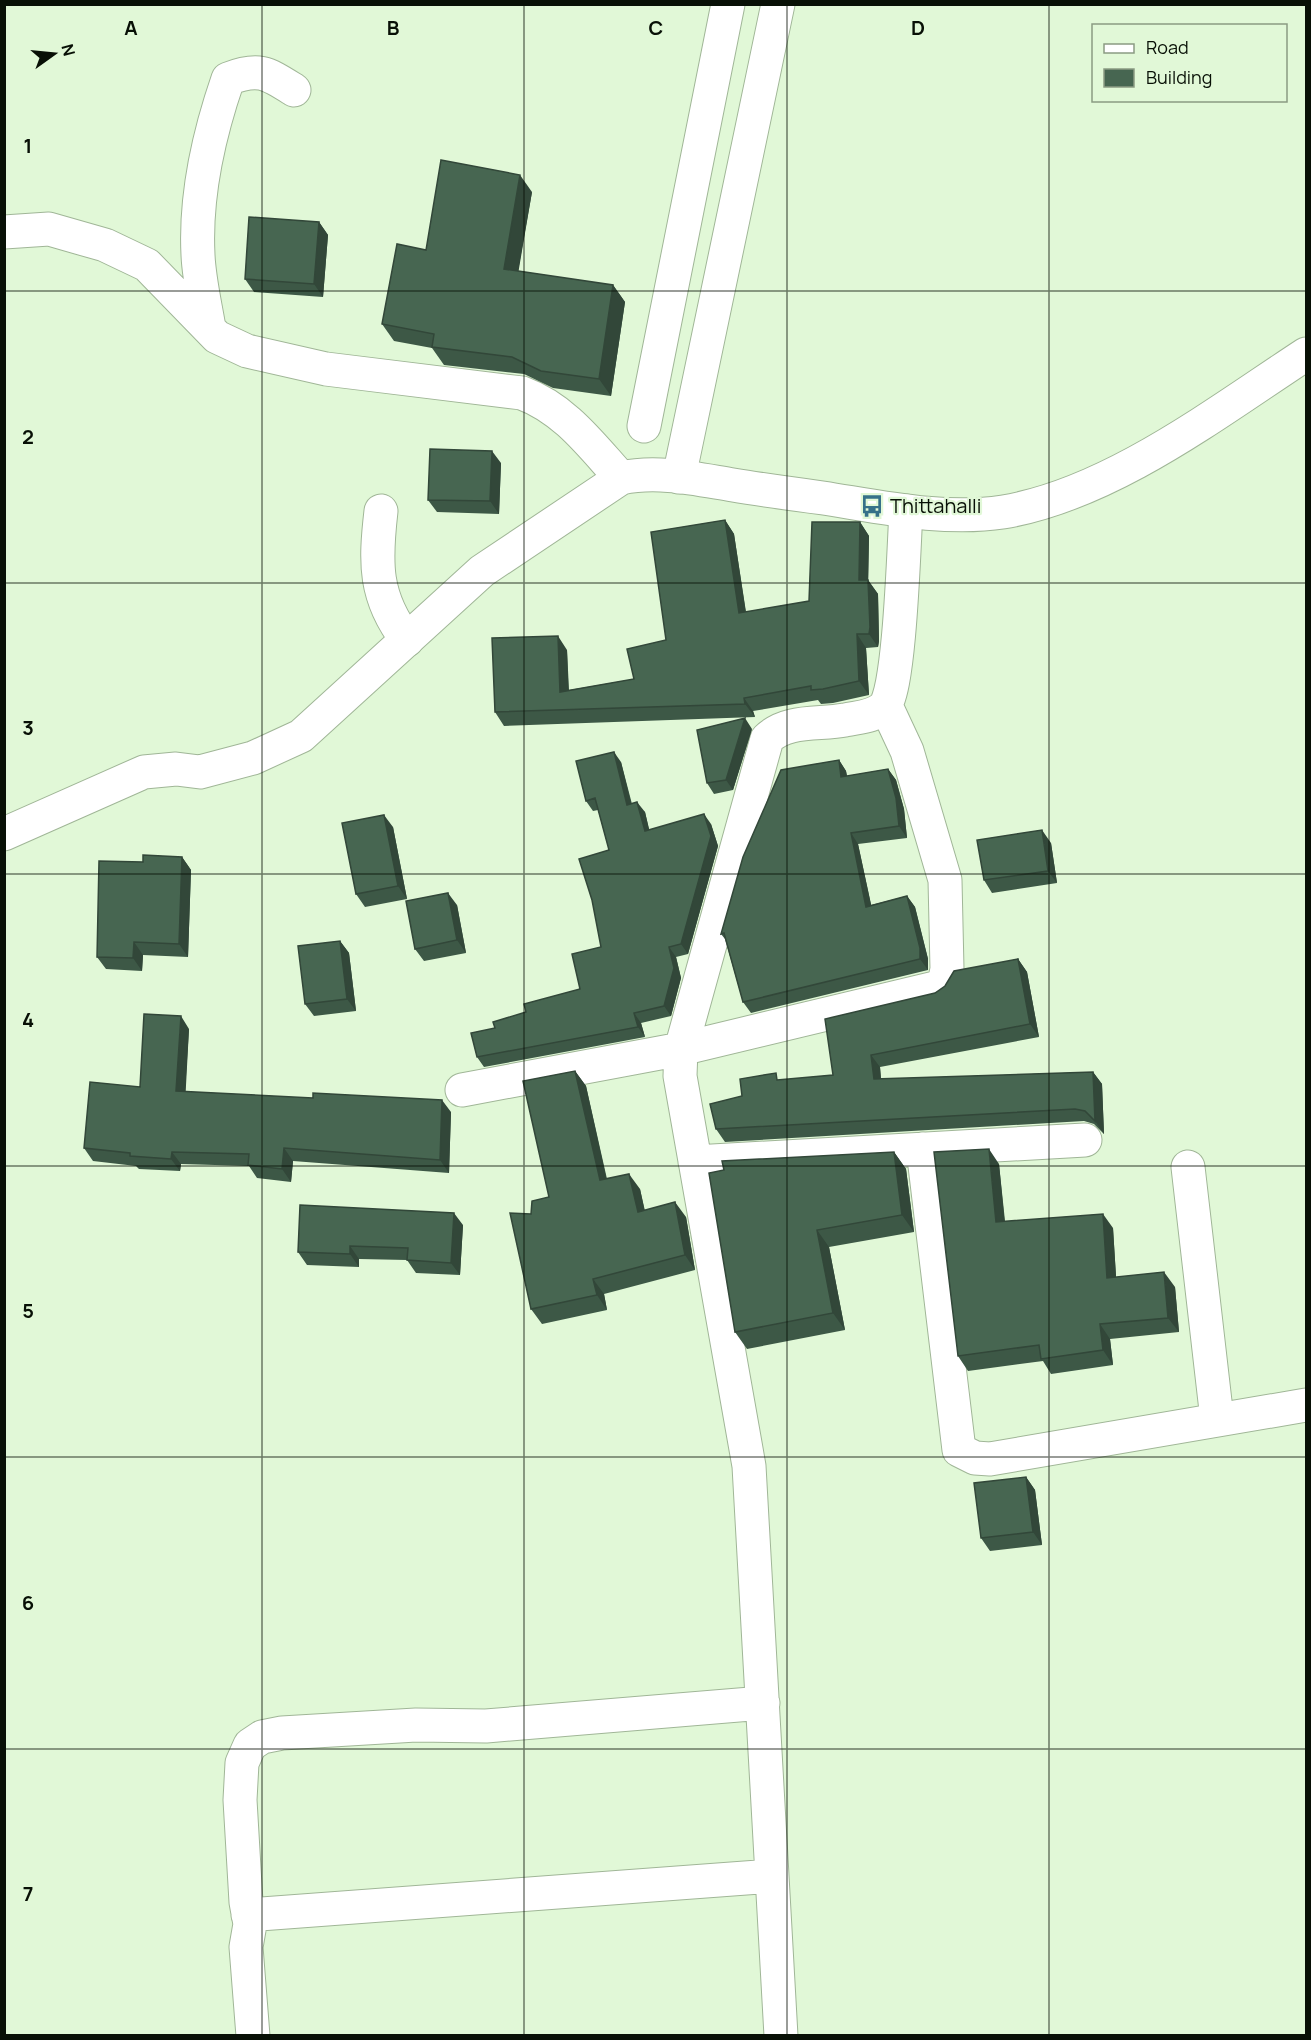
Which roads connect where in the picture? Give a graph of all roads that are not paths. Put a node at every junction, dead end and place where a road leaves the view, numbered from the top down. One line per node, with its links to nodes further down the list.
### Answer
1 (729, 4): 7 (street)
2 (778, 4): 8 (street)
3 (294, 90): 5 (street)
4 (4, 232): 5 (street)
5 (209, 328): 9 (street)
6 (1306, 354): 11 (street)
7 (644, 426)
8 (679, 477): 9 (street); 11 (street)
9 (621, 478): 12 (street)
10 (381, 511): 12 (street)
11 (906, 511): 13 (street)
12 (407, 640): 14 (street)
13 (886, 706): 15 (street); 15 (street)
14 (4, 834)
15 (681, 1049): 16 (street); 19 (street)
16 (462, 1090)
17 (1085, 1140): 18 (street)
18 (923, 1149): 19 (street); 22 (street)
19 (695, 1162): 23 (street)
20 (1188, 1167): 22 (street)
21 (1306, 1405): 22 (street)
22 (1217, 1419)
23 (763, 1703): 24 (street); 25 (street)
24 (772, 1876): 25 (street); 27 (street)
25 (248, 1915): 26 (street)
26 (253, 2036)
27 (781, 2036)

